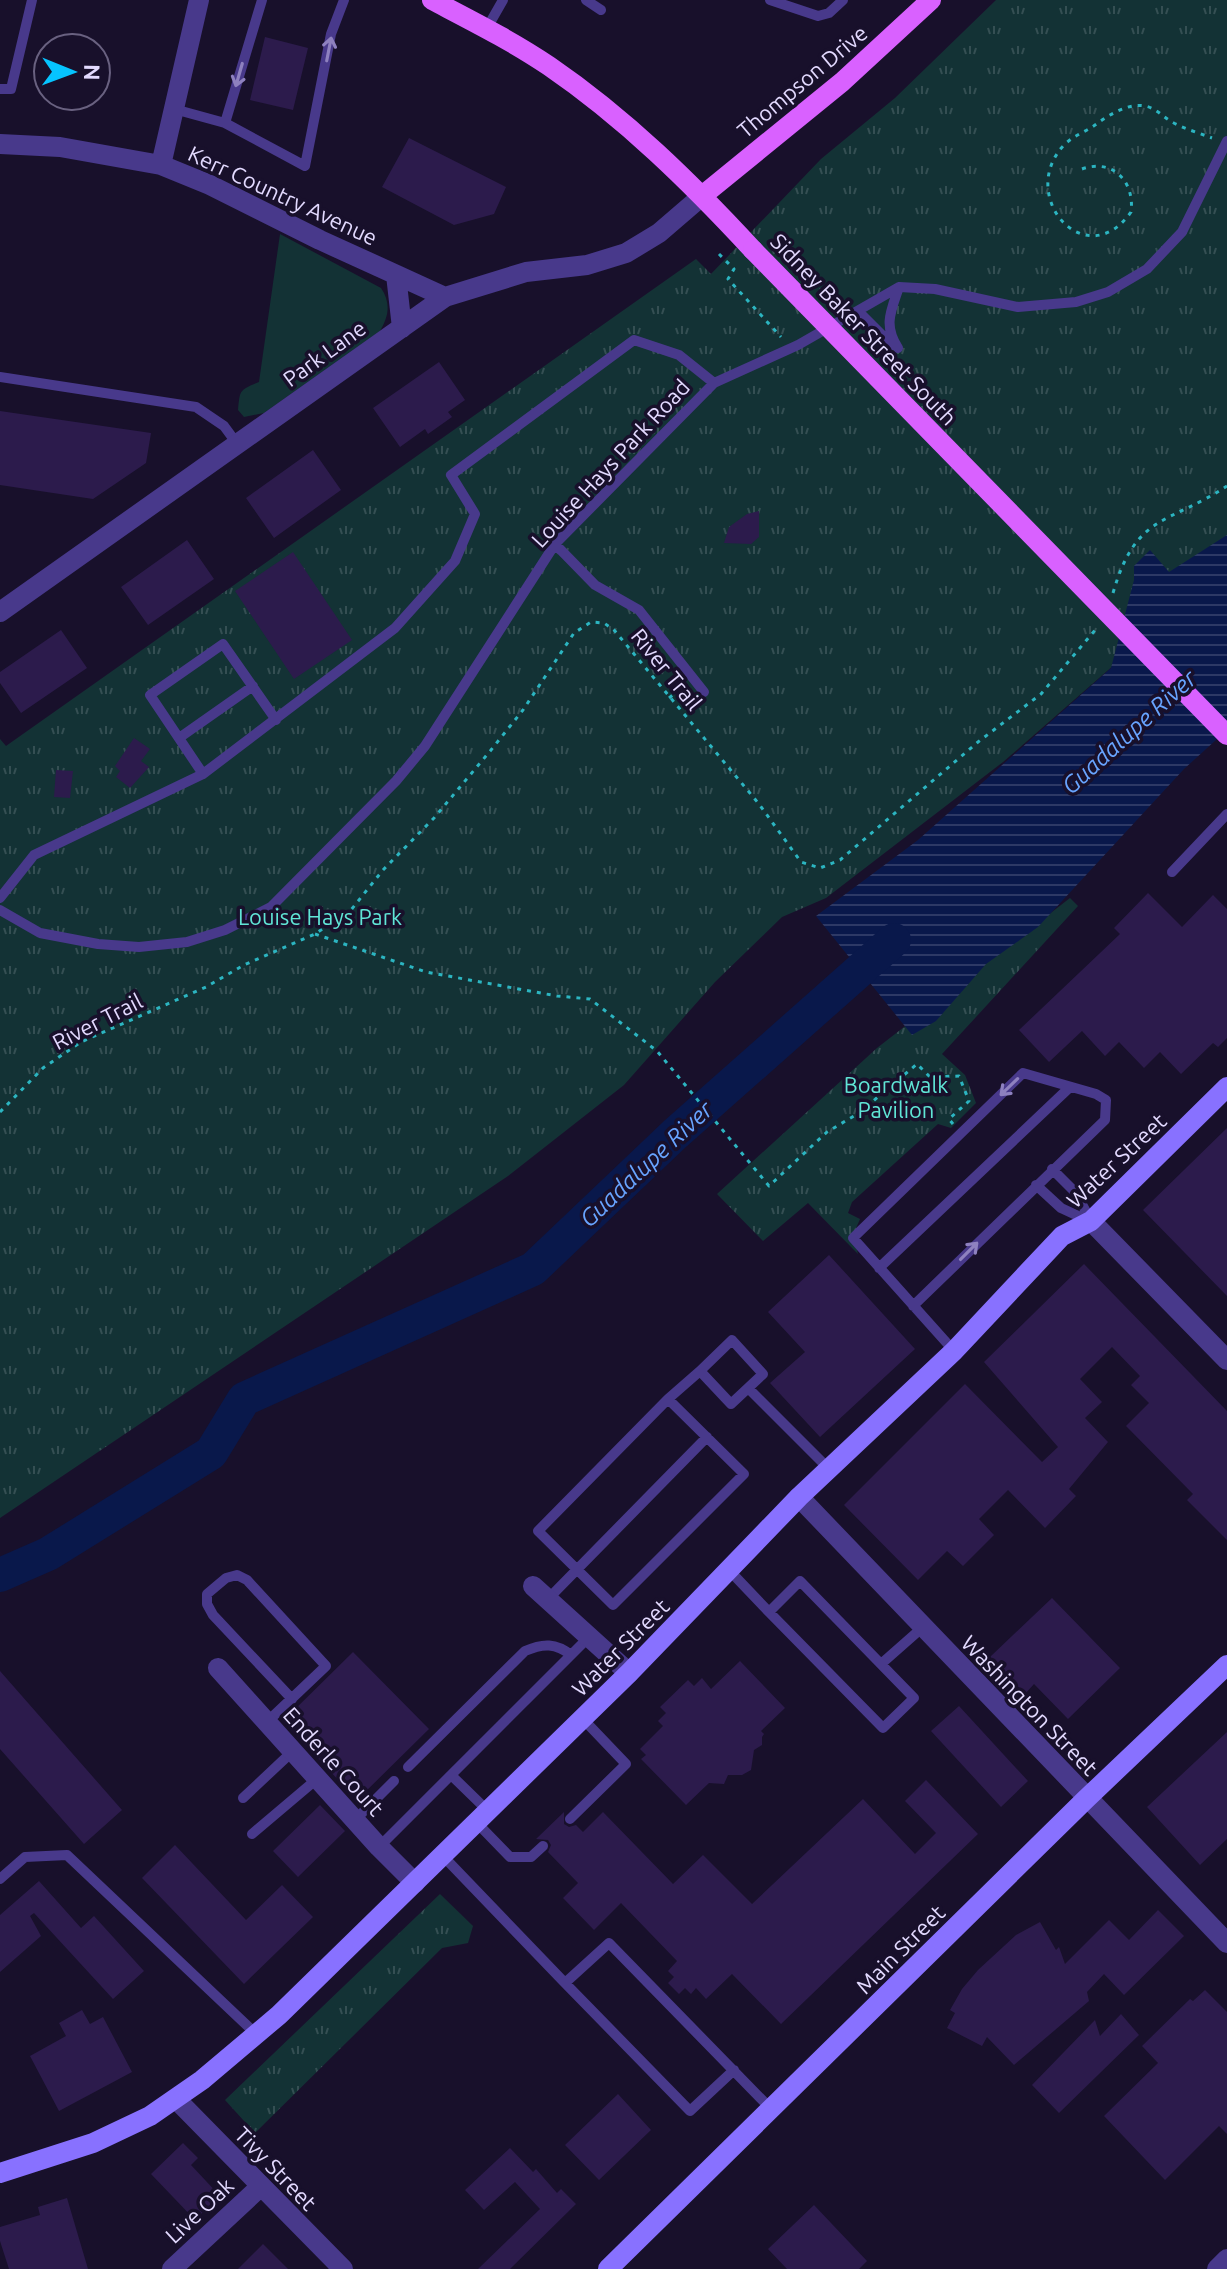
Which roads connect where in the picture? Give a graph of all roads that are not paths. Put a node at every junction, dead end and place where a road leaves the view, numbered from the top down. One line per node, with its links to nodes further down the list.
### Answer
1 (32, 0): 13 (lane)
2 (199, 0): 14 (street)
3 (262, 0): 15 (lane, one-way to 15)
4 (344, 0): 15 (lane, one-way to 4)
5 (432, 0): 12 (main road, Sidney Baker Street South)
6 (503, 0): 12 (lane)
7 (586, 0): 11 (lane)
8 (770, 0): 9 (lane)
9 (843, 0)
10 (931, 0): 19 (main road, Thompson Drive)
11 (601, 10)
12 (487, 28): 19 (main road, Sidney Baker Street South)
13 (0, 89)
14 (174, 109): 15 (lane); 18 (street)
15 (225, 123)
16 (1227, 142): 21 (lane)
17 (0, 144): 18 (street, Kerr Country Avenue)
18 (161, 165): 20 (street, Kerr Country Avenue)
19 (702, 196): 22 (street, Park Lane); 33 (main road, Sidney Baker Street South, bridge)
20 (396, 275): 22 (street, Kerr Country Avenue); 24 (street)
21 (899, 287): 23 (lane, Louise Hays Park Road); 23 (lane)
22 (445, 297): 24 (street, Park Lane)
23 (858, 311): 26 (lane, Louise Hays Park Road)
24 (402, 328): 27 (street, Park Lane)
25 (0, 377): 27 (lane)
26 (714, 383): 28 (lane, Louise Hays Park Road); 32 (lane)
27 (238, 445): 29 (street, Park Lane)
28 (555, 544): 31 (lane); 39 (lane, Louise Hays Park Road)
29 (0, 612)
30 (253, 686): 32 (lane); 34 (lane); 34 (lane)
31 (704, 692)
32 (276, 720): 35 (lane)
33 (1227, 735)
34 (179, 738): 35 (lane)
35 (203, 774): 38 (lane)
36 (1227, 814): 37 (lane)
37 (1172, 872)
38 (0, 898)
39 (0, 910)
40 (1070, 1087): 42 (lane); 45 (lane); 45 (lane, one-way to 45)
41 (1227, 1087): 44 (street, Water Street)
42 (1052, 1169): 43 (lane); 44 (lane)
43 (1036, 1185): 44 (lane); 46 (lane, one-way to 43)
44 (1091, 1221): 47 (street, Water Street); 48 (street)
45 (879, 1268): 46 (lane)
46 (913, 1306): 47 (lane)
47 (954, 1351): 53 (street, Water Street)
48 (1227, 1360)
49 (700, 1371): 50 (lane); 50 (lane); 51 (lane)
50 (748, 1388): 53 (lane)
51 (668, 1399): 52 (lane); 55 (lane)
52 (707, 1437): 55 (lane); 55 (lane)
53 (829, 1469): 54 (street, Water Street)
54 (799, 1497): 56 (street, Water Street); 59 (street, Washington Street)
55 (577, 1569): 57 (lane)
56 (729, 1570): 58 (lane); 65 (street, Water Street)
57 (540, 1592): 60 (street)
58 (769, 1612): 62 (lane); 62 (lane)
59 (923, 1627): 62 (lane); 75 (street, Washington Street)
60 (589, 1637): 61 (lane); 65 (street)
61 (571, 1655): 70 (lane); 71 (lane)
62 (881, 1664)
63 (1227, 1665): 75 (street, Main Street)
64 (218, 1668): 68 (street, Enderle Court)
65 (629, 1673): 67 (street, Water Street)
66 (292, 1699): 66 (lane); 68 (lane)
67 (583, 1719): 76 (street, Water Street); 77 (lane)
68 (267, 1722): 69 (street, Enderle Court)
69 (293, 1751): 72 (street, Enderle Court); 74 (lane)
70 (408, 1767)
71 (451, 1775): 76 (lane); 81 (lane)
72 (317, 1779): 78 (street, Enderle Court); 79 (lane)
73 (394, 1781): 78 (lane)
74 (243, 1798)
75 (1086, 1799): 85 (street, Washington Street); 90 (street, Main Street)
76 (483, 1817): 80 (lane); 82 (street, Water Street)
77 (570, 1819)
78 (355, 1820): 81 (street, Enderle Court)
79 (252, 1834)
80 (543, 1846)
81 (379, 1847): 84 (street, Enderle Court)
82 (443, 1856): 84 (street, Water Street); 86 (lane)
83 (0, 1879): 87 (lane)
84 (415, 1883): 87 (street, Water Street)
85 (1227, 1943)
86 (565, 1983): 88 (lane); 88 (lane)
87 (256, 2034): 89 (street, Water Street)
88 (734, 2070): 90 (lane)
89 (176, 2099): 91 (street, Water Street); 92 (street, Tivy Street)
90 (771, 2109): 96 (street, Main Street)
91 (0, 2173)
92 (260, 2187): 94 (street, Live Oak); 95 (street, Tivy Street)
93 (1227, 2259): 97 (street)
94 (172, 2269)
95 (343, 2269)
96 (608, 2269)
97 (1217, 2269)

